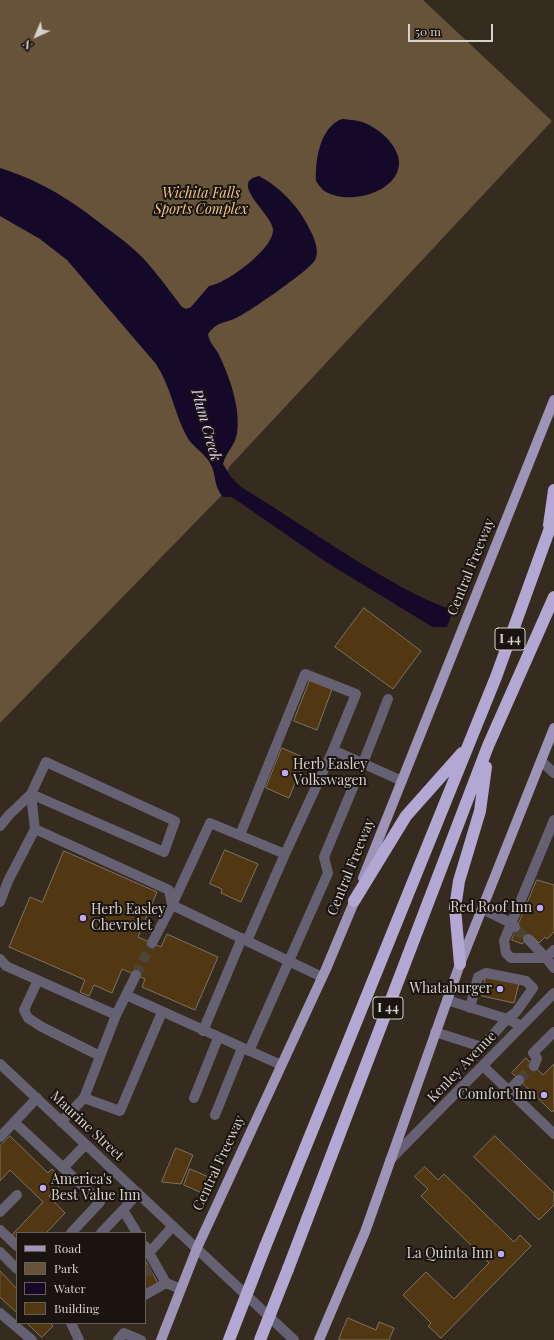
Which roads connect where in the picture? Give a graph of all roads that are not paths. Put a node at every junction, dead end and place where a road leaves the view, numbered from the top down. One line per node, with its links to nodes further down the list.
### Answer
1 (554, 400): 14 (main road, Central Freeway)
2 (554, 490): 4 (highway)
3 (554, 517): 4 (highway, I 44)
4 (549, 530): 8 (highway, I 44)
5 (554, 597): 9 (highway, I 44)
6 (388, 699): 12 (street)
7 (554, 728): 11 (main road)
8 (468, 746): 22 (highway); 94 (highway, I 44, bridge)
9 (488, 746): 34 (highway); 95 (highway, I 44, bridge)
10 (333, 750): 12 (street); 20 (street); 21 (street)
11 (541, 761): 13 (street); 25 (main road)
12 (364, 763): 14 (street)
13 (554, 774)
14 (402, 781): 22 (main road, Central Freeway)
15 (354, 785): 33 (street)
16 (31, 794): 16 (street); 18 (street); 19 (street)
17 (554, 820): 26 (street)
18 (0, 826)
19 (35, 829): 23 (street); 24 (street)
20 (240, 835): 21 (street); 24 (street)
21 (285, 854): 28 (street)
22 (354, 901): 37 (main road, Central Freeway)
23 (0, 902)
24 (172, 905): 28 (street); 29 (street)
25 (482, 909): 26 (street); 34 (main road)
26 (514, 926): 31 (street)
27 (528, 939): 31 (street)
28 (244, 940): 33 (street); 47 (street)
29 (152, 943)
30 (554, 950): 31 (street)
31 (546, 958): 35 (street)
32 (0, 959): 38 (street)
33 (290, 962): 37 (street); 51 (street)
34 (460, 964): 41 (main road)
35 (554, 968)
36 (136, 975): 39 (street)
37 (322, 977): 54 (main road, Central Freeway)
38 (38, 980): 44 (street); 52 (street)
39 (126, 995): 43 (street); 44 (street)
40 (552, 998): 46 (street, Kenley Avenue)
41 (447, 1000): 42 (street); 48 (main road)
42 (470, 1008): 45 (street); 45 (street)
43 (162, 1012): 47 (street); 60 (street)
44 (116, 1015): 52 (street)
45 (507, 1019): 46 (street); 48 (street)
46 (522, 1026): 55 (street, Kenley Avenue)
47 (203, 1030): 50 (street)
48 (435, 1032): 68 (main road)
49 (554, 1032): 56 (street)
50 (218, 1038): 51 (street); 61 (street)
51 (246, 1050): 54 (street); 62 (street)
52 (100, 1056): 60 (street)
53 (0, 1064): 59 (street, Maurine Street)
54 (281, 1065): 81 (main road, Central Freeway)
55 (483, 1066): 58 (street); 68 (street, Kenley Avenue)
56 (534, 1066)
57 (519, 1080): 58 (street)
58 (508, 1091): 65 (street)
59 (37, 1098): 63 (street); 64 (street, Maurine Street)
60 (84, 1098): 64 (street)
61 (194, 1098)
62 (215, 1115)
63 (14, 1122): 66 (street); 69 (street)
64 (61, 1122): 67 (street, Maurine Street)
65 (554, 1134)
66 (0, 1137)
67 (85, 1145): 69 (street); 70 (street, Maurine Street)
68 (390, 1161): 97 (main road)
69 (63, 1168): 76 (street)
70 (138, 1193): 72 (street); 74 (street, Maurine Street)
71 (17, 1195): 73 (street)
72 (123, 1210): 77 (street); 78 (street)
73 (0, 1212)
74 (173, 1226): 80 (street); 81 (street, Maurine Street)
75 (0, 1230): 79 (street)
76 (72, 1232)
77 (102, 1232)
78 (136, 1232)
79 (16, 1245)
80 (146, 1248): 84 (street)
81 (197, 1248): 85 (main road, Central Freeway); 96 (street, Maurine Street)
82 (0, 1252): 83 (street)
83 (16, 1268)
84 (166, 1283): 85 (street); 86 (street)
85 (180, 1289): 93 (main road, Central Freeway)
86 (146, 1294)
87 (0, 1313): 90 (street)
88 (72, 1324): 91 (street)
89 (123, 1332): 92 (street)
90 (32, 1340)
91 (79, 1340)
92 (141, 1340)
93 (161, 1340)
94 (229, 1340)
95 (260, 1340)
96 (294, 1340)
97 (319, 1340)

